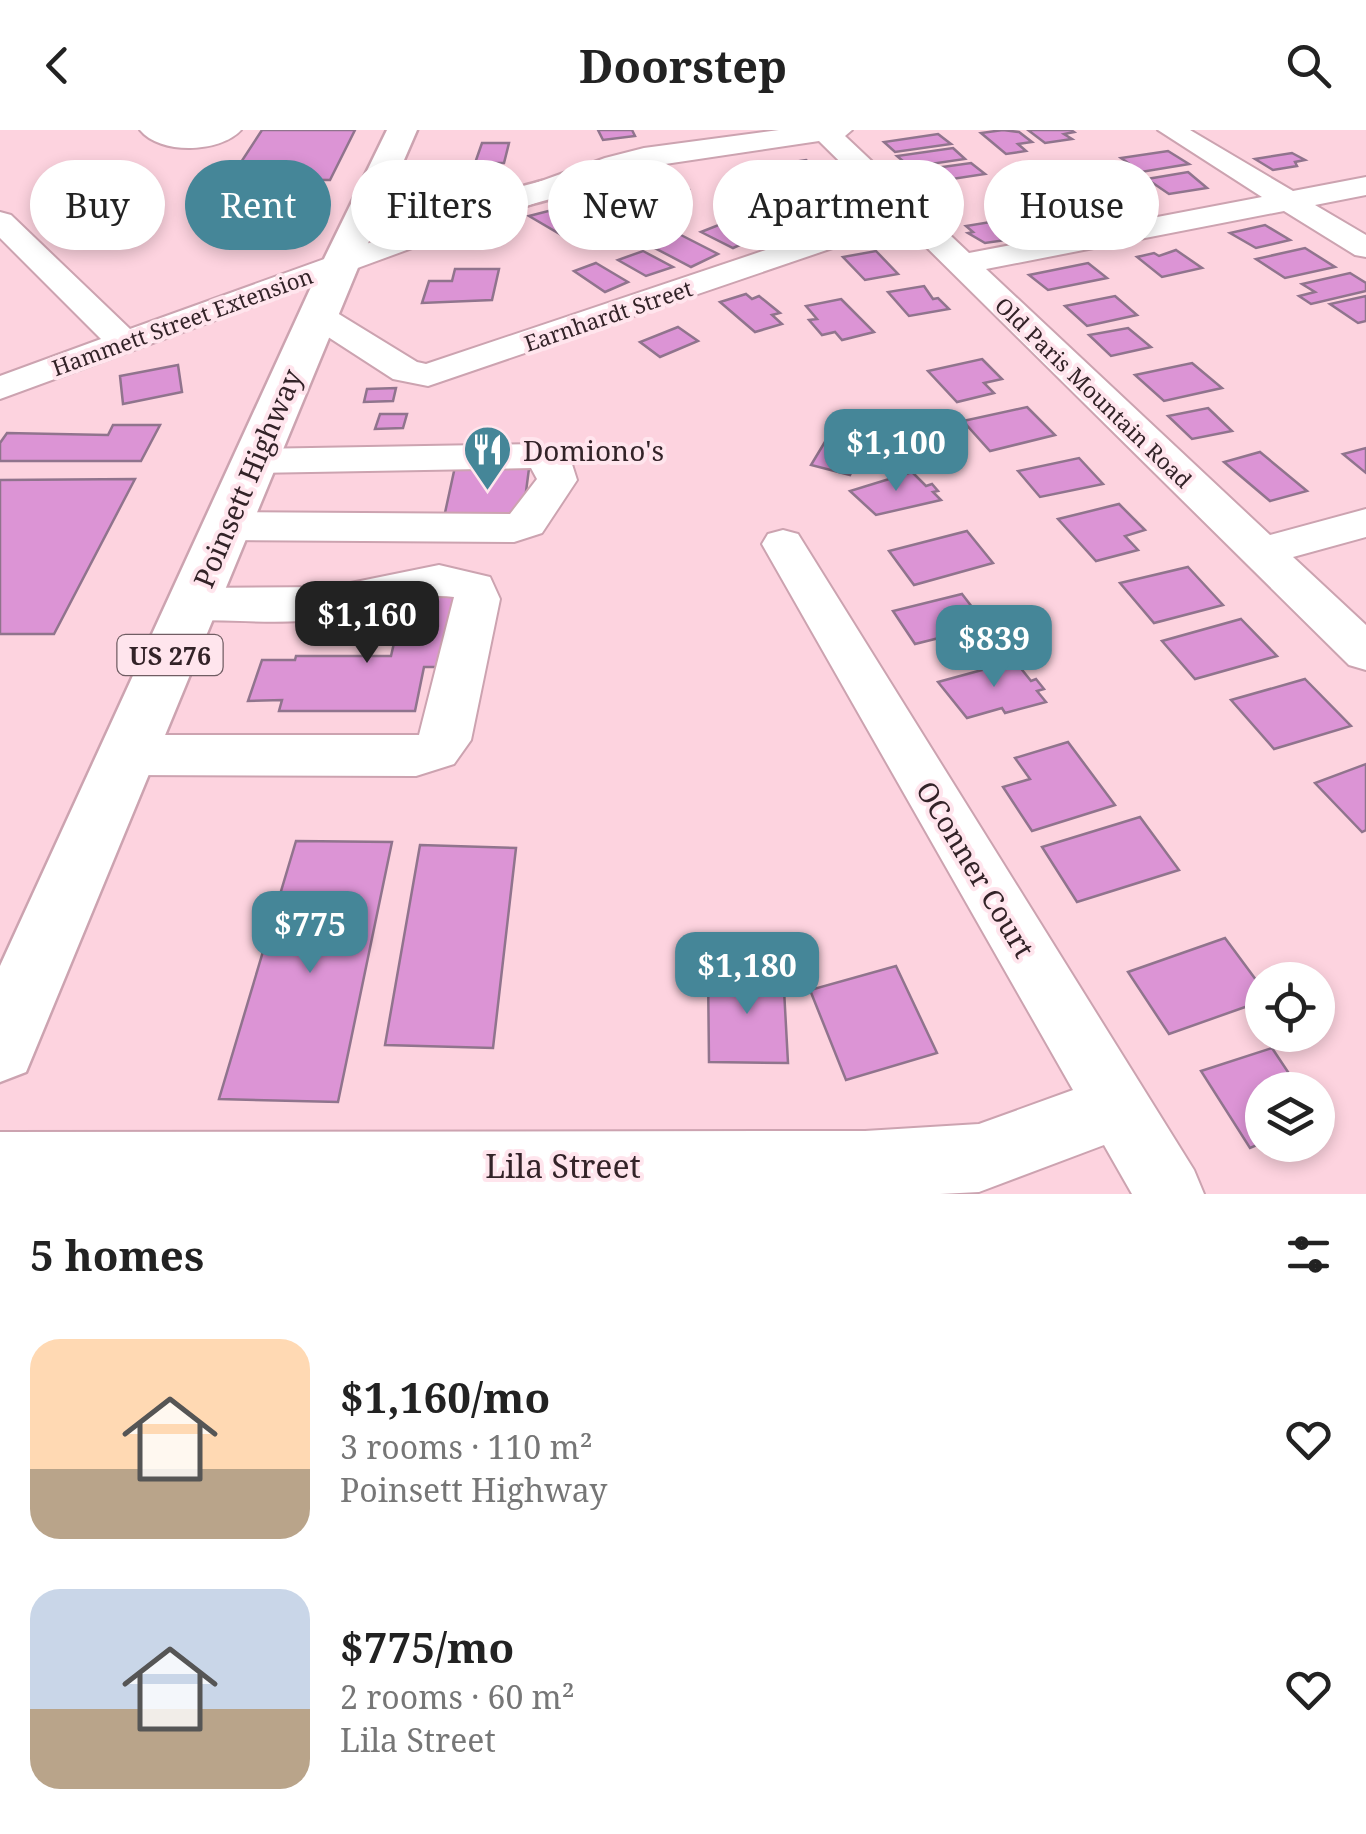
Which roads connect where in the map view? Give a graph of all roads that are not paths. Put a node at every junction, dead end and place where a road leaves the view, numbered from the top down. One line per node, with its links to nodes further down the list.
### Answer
1 (153, 130): 2 (street)
2 (228, 130)
3 (402, 130): 6 (highway, Poinsett Highway / US 276)
4 (1170, 130): 11 (street)
5 (829, 131): 7 (street, Old Paris Mountain Road); 9 (street, Hammett Street Extension)
6 (388, 160)
7 (857, 160)
8 (1366, 186): 11 (street)
9 (542, 191): 10 (highway); 17 (street, Hammett Street Extension)
10 (528, 194)
11 (1282, 200): 14 (street); 18 (street)
12 (0, 220): 20 (street)
13 (351, 239): 17 (highway, Poinsett Highway / US 276)
14 (1366, 248)
15 (796, 250): 19 (street, Earnhardt Street)
16 (947, 250): 18 (street, Old Paris Mountain Road)
17 (340, 263): 19 (highway, Poinsett Highway / US 276); 20 (street, Hammett Street Extension)
18 (961, 264): 26 (street, Old Paris Mountain Road)
19 (318, 315): 22 (highway, Poinsett Highway / US 276)
20 (124, 342): 21 (street, Hammett Street Extension)
21 (0, 388)
22 (254, 461): 24 (highway, Poinsett Highway / US 276); 24 (street)
23 (1366, 522): 26 (street)
24 (226, 526): 27 (highway, Poinsett Highway / US 276)
25 (783, 544): 31 (street, OConner Court)
26 (1260, 552): 28 (street, Old Paris Mountain Road)
27 (192, 604): 29 (highway, Poinsett Highway / US 276); 29 (street)
28 (1366, 653)
29 (126, 756): 30 (highway, Poinsett Highway / US 276)
30 (0, 1047)
31 (1118, 1108): 32 (street, Lila Street); 33 (street, OConner Court)
32 (0, 1166)
33 (1170, 1194)

